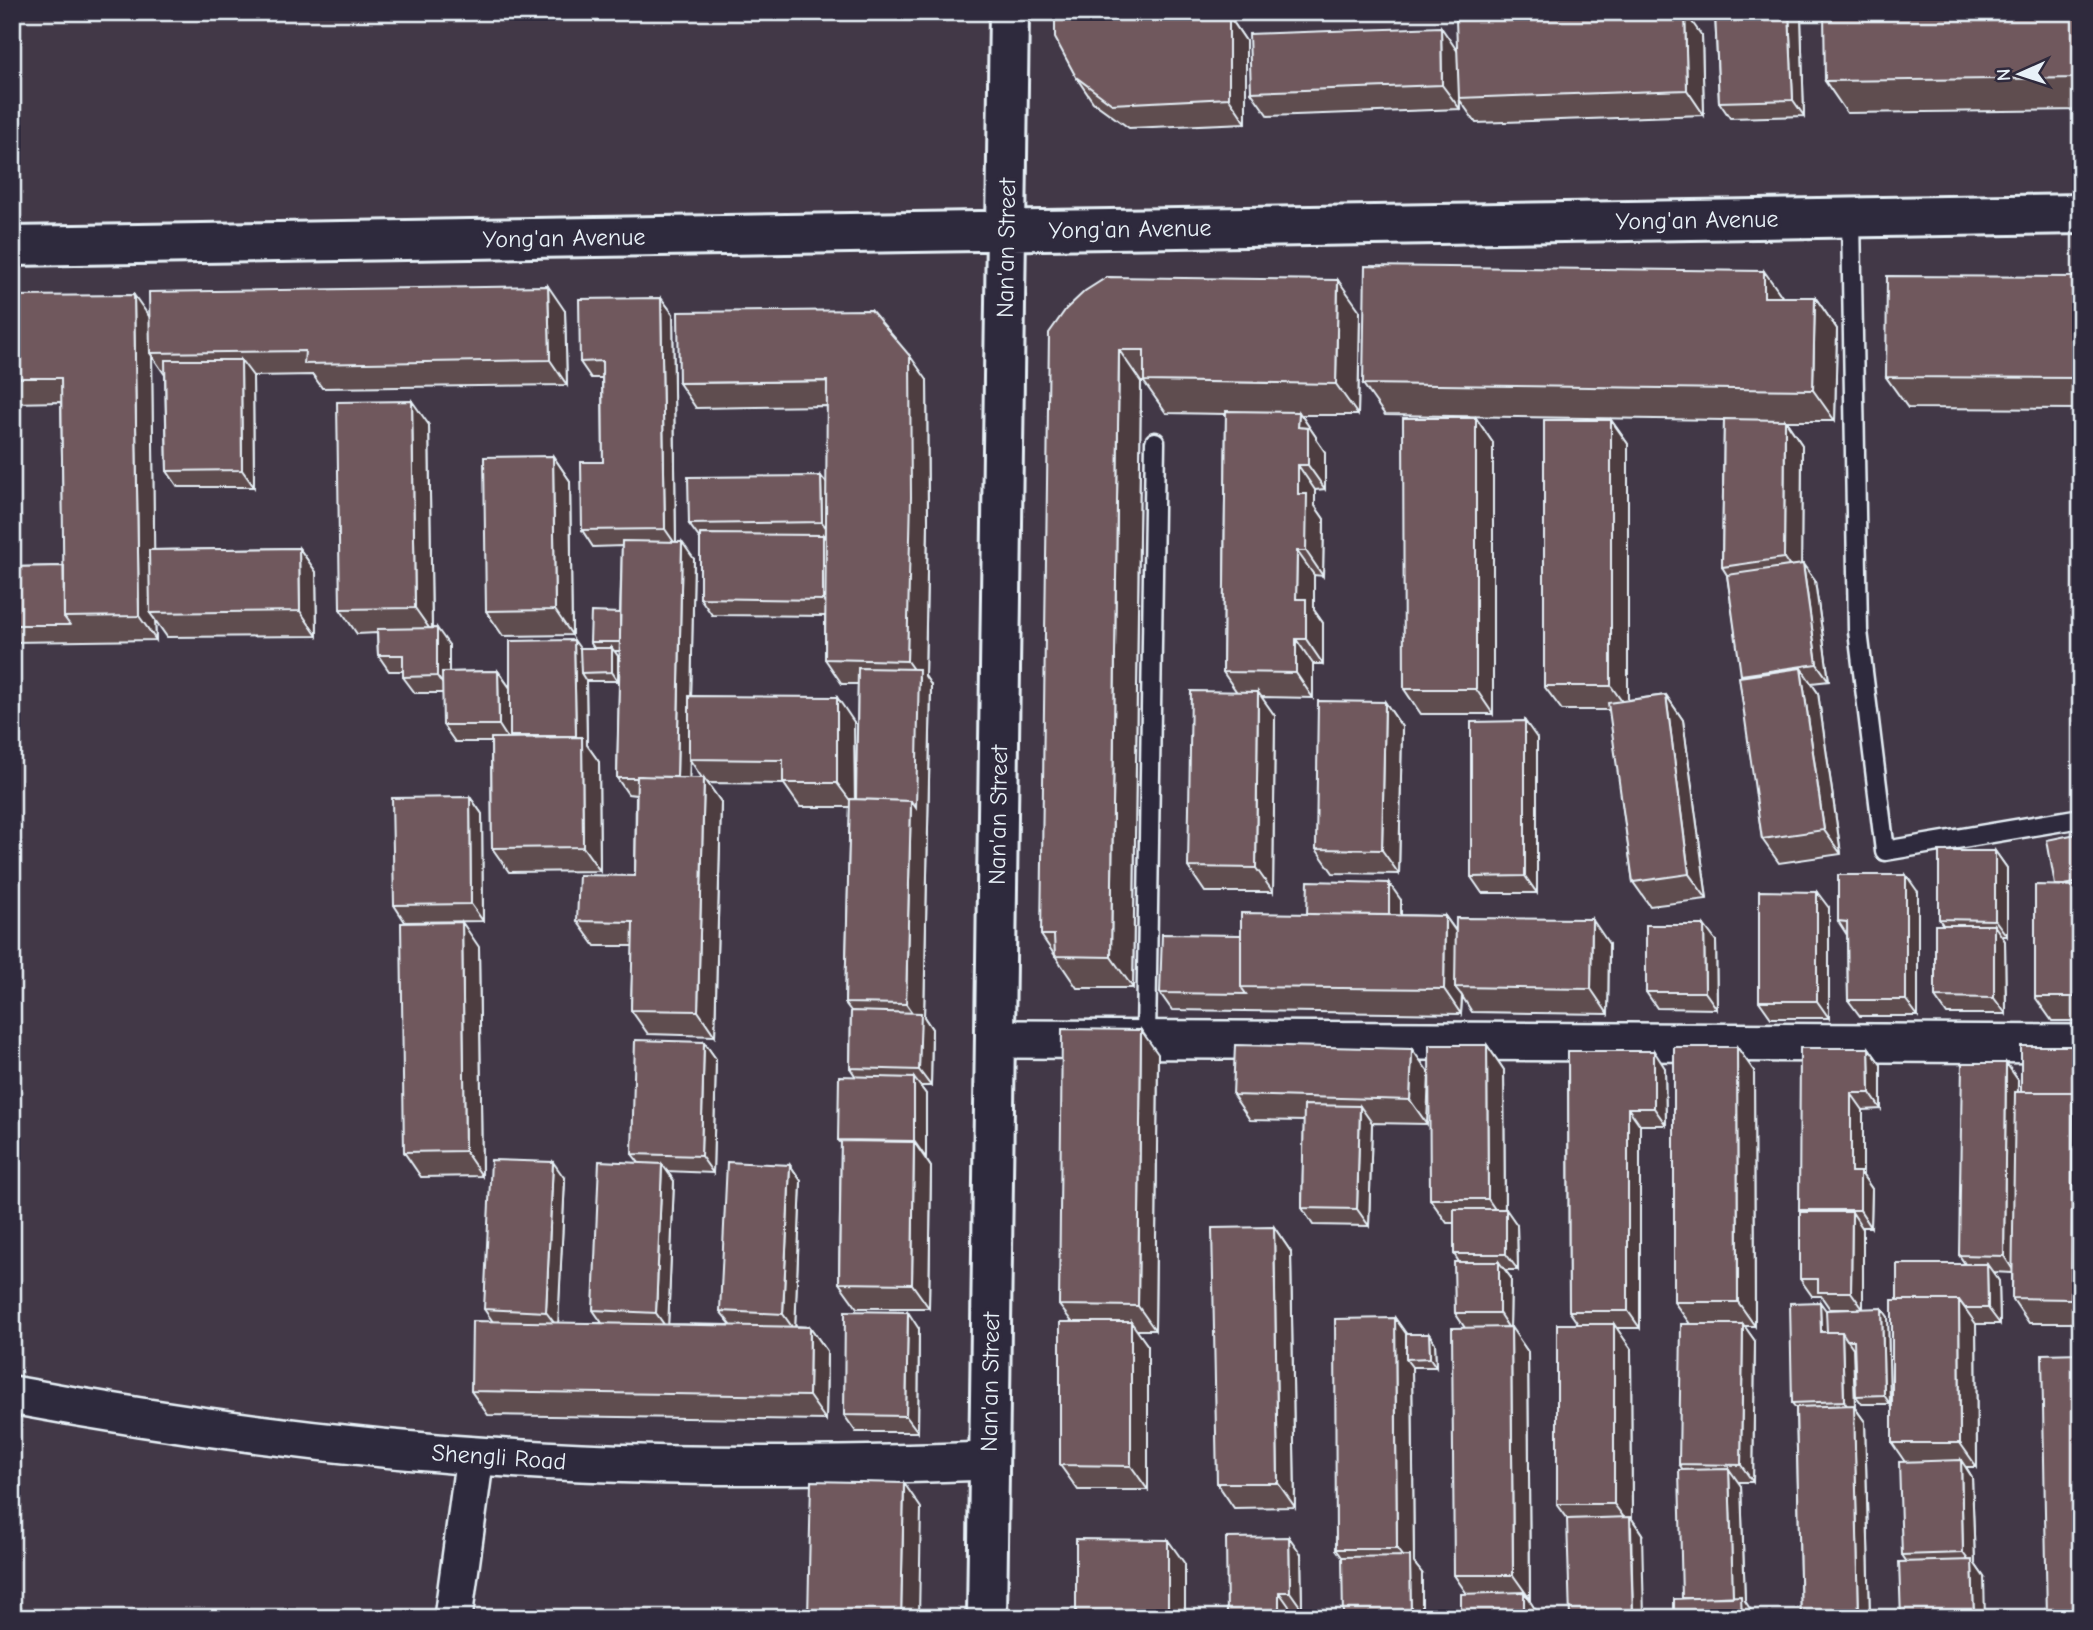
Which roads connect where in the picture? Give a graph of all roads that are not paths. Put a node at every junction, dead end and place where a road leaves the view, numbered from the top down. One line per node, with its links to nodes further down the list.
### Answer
1 (1009, 12): 4 (street, Nan'an Street)
2 (2081, 214): 3 (street, Yong'an Avenue)
3 (1852, 217): 4 (street, Yong'an Avenue); 7 (lane)
4 (1006, 230): 5 (street, Yong'an Avenue); 8 (street, Nan'an Street)
5 (12, 246)
6 (1156, 442): 9 (lane)
7 (2081, 818)
8 (995, 1039): 9 (street); 13 (street, Nan'an Street)
9 (1146, 1040): 10 (street)
10 (2081, 1044)
11 (12, 1395): 12 (street, Shengli Road)
12 (475, 1456): 13 (street, Shengli Road); 14 (street)
13 (989, 1461): 15 (street, Nan'an Street)
14 (453, 1618)
15 (987, 1618)

